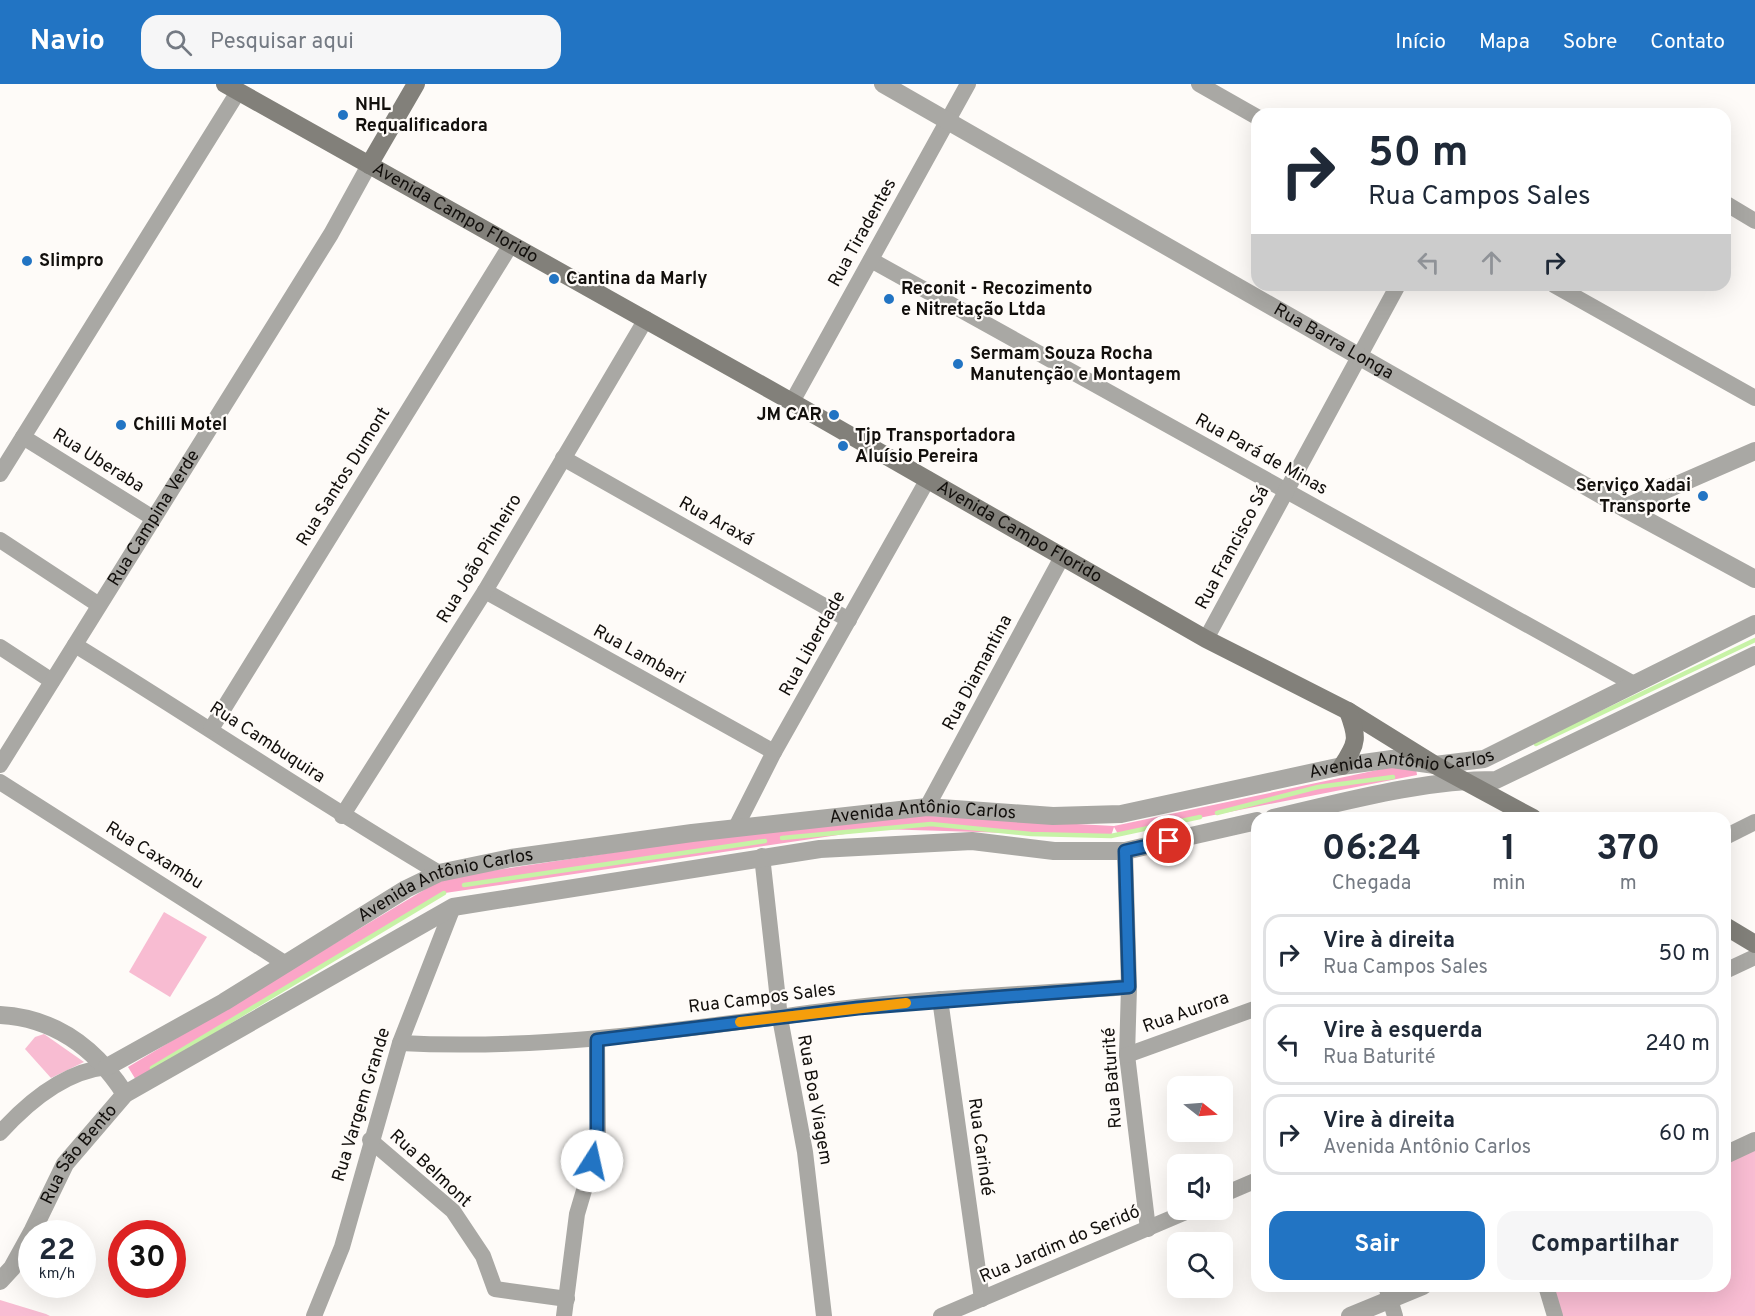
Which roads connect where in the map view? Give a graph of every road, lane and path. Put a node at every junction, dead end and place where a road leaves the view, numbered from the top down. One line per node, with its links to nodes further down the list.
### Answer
1 (416, 84): 8 (main road, Rua Campina Verde)
2 (883, 84): 7 (street, Rua Barra Longa)
3 (968, 84): 7 (street, Rua Tiradentes)
4 (1199, 84): 6 (street)
5 (231, 88): 8 (main road, Avenida Campo Florido); 19 (street)
6 (1251, 114)
7 (947, 121): 12 (street, Rua Tiradentes); 16 (street, Rua Barra Longa)
8 (369, 165): 11 (main road, Avenida Campo Florido); 26 (street, Rua Campina Verde)
9 (1731, 207): 10 (street)
10 (1755, 220)
11 (510, 246): 15 (main road, Avenida Campo Florido); 41 (street, Rua Santos Dumont)
12 (871, 260): 18 (street, Rua Tiradentes); 24 (street, Rua Pará de Minas)
13 (1395, 291): 16 (street, Rua Francisco Sá)
14 (1580, 292): 17 (street)
15 (646, 319): 18 (main road, Avenida Campo Florido); 21 (street, Rua João Pinheiro)
16 (1360, 357): 24 (street, Rua Francisco Sá); 25 (street, Rua Barra Longa)
17 (1755, 398)
18 (792, 402): 23 (main road, Avenida Campo Florido)
19 (23, 437): 22 (street); 26 (street, Rua Uberaba)
20 (1755, 451): 25 (street)
21 (563, 458): 30 (street, Rua João Pinheiro); 32 (street, Rua Araxá)
22 (0, 474)
23 (928, 479): 28 (main road, Avenida Campo Florido); 32 (street, Rua Liberdade)
24 (1286, 492): 34 (street, Rua Francisco Sá); 39 (street, Rua Pará de Minas)
25 (1624, 508): 29 (street, Rua Barra Longa)
26 (153, 518): 31 (street, Rua Campina Verde)
27 (0, 540): 31 (street)
28 (1062, 557): 34 (main road, Avenida Campo Florido); 48 (street, Rua Diamantina)
29 (1755, 579)
30 (485, 591): 42 (street, Rua Lambari); 51 (street, Rua João Pinheiro)
31 (99, 605): 35 (street, Rua Campina Verde)
32 (849, 620): 42 (street, Rua Liberdade)
33 (1755, 624): 39 (street, Avenida Antônio Carlos)
34 (1206, 639): 40 (main road, Avenida Campo Florido)
35 (75, 645): 38 (street, Rua Campina Verde); 41 (street, Rua Cambuquira)
36 (0, 646): 38 (street)
37 (1755, 655): 46 (street, Avenida Antônio Carlos)
38 (52, 681): 43 (street, Rua Campina Verde)
39 (1632, 683): 44 (street, Avenida Antônio Carlos)
40 (1348, 711): 44 (main road, Avenida Campo Florido); 45 (main road)
41 (211, 729): 51 (street, Rua Cambuquira)
42 (774, 752): 54 (street, Rua Liberdade)
43 (0, 765)
44 (1435, 765): 45 (street, Avenida Antônio Carlos); 46 (main road, Avenida Campo Florido)
45 (1342, 766): 48 (street, Avenida Antônio Carlos)
46 (1464, 780): 49 (street, Avenida Antônio Carlos); 50 (main road, Avenida Campo Florido)
47 (0, 782): 63 (street, Rua Caxambu)
48 (927, 807): 54 (street, Avenida Antônio Carlos)
49 (1299, 812)
50 (1522, 812)
51 (342, 816): 58 (street, Rua Cambuquira)
52 (1251, 822): 56 (street, Avenida Antônio Carlos)
53 (1755, 822): 55 (street)
54 (735, 829): 58 (street, Avenida Antônio Carlos)
55 (1731, 834)
56 (1125, 851): 57 (street, Avenida Antônio Carlos); 65 (street, Rua Baturité)
57 (762, 856): 59 (street, Avenida Antônio Carlos); 69 (street, Rua Boa Viagem)
58 (439, 873): 63 (street, Avenida Antônio Carlos)
59 (453, 907): 71 (street, Rua Vargem Grande); 74 (street, Avenida Antônio Carlos)
60 (1731, 930): 61 (main road)
61 (1755, 944)
62 (1755, 957): 64 (street)
63 (286, 964): 73 (street, Avenida Antônio Carlos)
64 (1731, 968)
65 (1129, 987): 66 (street, Rua Campos Sales); 72 (street, Rua Baturité)
66 (940, 999): 69 (street, Rua Campos Sales); 86 (street, Rua Carindé)
67 (1251, 1010): 72 (street, Rua Aurora)
68 (0, 1015): 73 (street)
69 (780, 1018): 70 (street, Rua Campos Sales); 90 (street, Rua Boa Viagem)
70 (597, 1040): 71 (street, Rua Campos Sales); 88 (street)
71 (400, 1043): 76 (street, Rua Vargem Grande)
72 (1127, 1055): 82 (street, Rua Baturité)
73 (108, 1067): 74 (street); 75 (street)
74 (126, 1094): 83 (street, Rua São Bento)
75 (0, 1132)
76 (370, 1140): 88 (street, Rua Belmont); 89 (street, Rua Vargem Grande)
77 (1755, 1141): 78 (street)
78 (1731, 1152)
79 (1251, 1183): 80 (street)
80 (1233, 1191)
81 (1168, 1220): 82 (street, Rua Jardim do Seridó)
82 (1148, 1229): 86 (street, Rua Jardim do Seridó)
83 (1, 1281)
84 (1409, 1292): 87 (street)
85 (1548, 1292): 93 (street)
86 (982, 1299): 91 (street, Rua Jardim do Seridó)
87 (1390, 1300): 92 (street)
88 (566, 1308)
89 (314, 1316)
90 (824, 1316)
91 (941, 1316)
92 (1350, 1316)
93 (1555, 1316)

